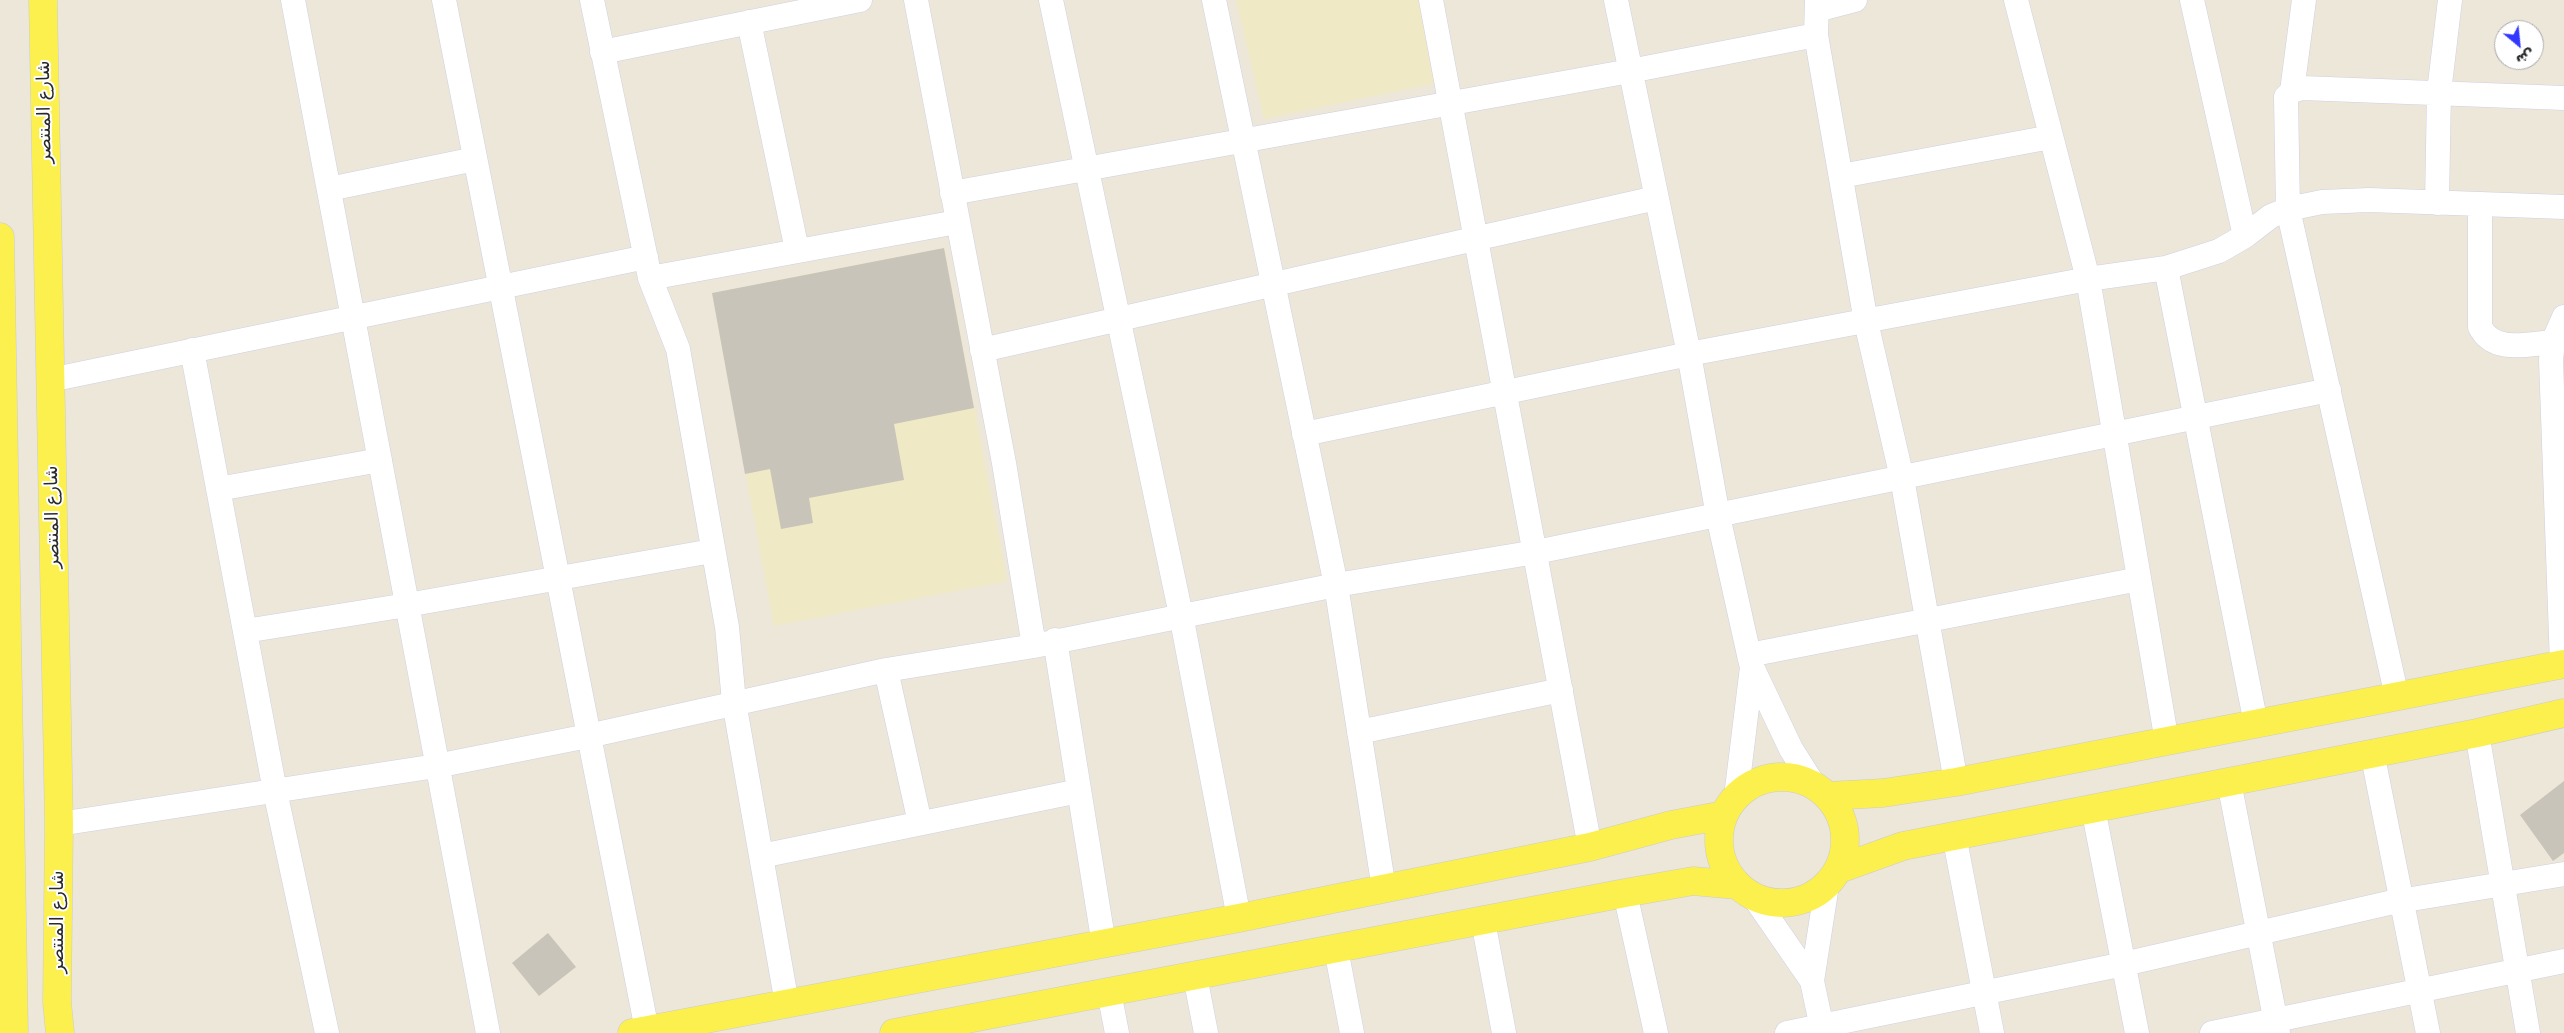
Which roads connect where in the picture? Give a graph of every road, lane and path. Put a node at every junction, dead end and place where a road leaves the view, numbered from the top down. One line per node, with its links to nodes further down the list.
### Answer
1 (43, 0): 55 (main road, شارع المنتصر)
2 (292, 0): 30 (street)
3 (444, 0): 27 (street)
4 (592, 0): 19 (street)
5 (860, 0): 17 (street)
6 (916, 0): 31 (street)
7 (1051, 0): 28 (street)
8 (1214, 0): 26 (street)
9 (1431, 0): 24 (street)
10 (1616, 0): 20 (street)
11 (1855, 0): 16 (street)
12 (2016, 0): 25 (street)
13 (2192, 0): 38 (street)
14 (2304, 0): 21 (street)
15 (2450, 0): 22 (street)
16 (1817, 5): 18 (street)
17 (749, 22): 19 (street); 41 (street)
18 (1816, 34): 20 (street); 29 (street)
19 (602, 52): 42 (street)
20 (1630, 71): 24 (street); 32 (street)
21 (2292, 90): 22 (street); 36 (street)
22 (2439, 92): 23 (street); 33 (street)
23 (2564, 98)
24 (1451, 103): 26 (street); 40 (street)
25 (2051, 137): 29 (street); 44 (street)
26 (1244, 140): 28 (street); 45 (street)
27 (475, 159): 30 (street); 46 (street)
28 (1087, 168): 31 (street); 49 (street)
29 (1841, 176): 50 (street)
30 (328, 189): 48 (street)
31 (952, 193): 37 (street)
32 (1656, 198): 40 (street); 54 (street)
33 (2437, 203): 34 (street); 36 (street)
34 (2480, 204): 35 (street); 51 (street)
35 (2564, 207)
36 (2288, 209): 38 (street); 57 (street)
37 (957, 222): 41 (street); 53 (street)
38 (2245, 236): 43 (street)
39 (0, 237): 65 (main road)
40 (1477, 238): 45 (street); 56 (street)
41 (797, 250): 42 (street)
42 (648, 267): 46 (street); 66 (street)
43 (2166, 268): 44 (street); 58 (street)
44 (2088, 279): 50 (street); 60 (street)
45 (1274, 284): 49 (street); 59 (street)
46 (500, 288): 48 (street); 68 (street)
47 (2564, 317): 51 (street)
48 (353, 318): 52 (street); 61 (street)
49 (1118, 319): 53 (street); 72 (street)
50 (1866, 322): 54 (street); 62 (street)
51 (2553, 342): 77 (street)
52 (192, 350): 55 (street); 63 (street)
53 (982, 350): 75 (street)
54 (1688, 354): 56 (street); 64 (street)
55 (50, 380): 99 (main road, شارع المنتصر)
56 (1505, 390): 59 (street); 67 (street)
57 (2329, 390): 58 (street); 80 (street)
58 (2196, 418): 60 (street); 83 (street)
59 (1304, 434): 70 (street)
60 (2114, 435): 62 (street); 69 (street)
61 (380, 460): 63 (street); 71 (street)
62 (1902, 478): 64 (street); 73 (street)
63 (218, 490): 74 (street)
64 (1718, 516): 67 (street); 76 (street)
65 (3, 539): 95 (main road)
66 (712, 551): 68 (street); 81 (street)
67 (1536, 552): 70 (street); 79 (street)
68 (558, 578): 71 (street); 86 (street)
69 (2139, 578): 73 (street); 87 (street)
70 (1336, 585): 72 (street); 84 (street)
71 (407, 606): 74 (street); 89 (street)
72 (1181, 615): 75 (street); 110 (street)
73 (1927, 620): 76 (street); 90 (street)
74 (245, 631): 93 (street)
75 (1045, 643): 78 (street); 94 (street)
76 (1751, 661): 92 (street); 96 (street)
77 (2563, 664): 80 (main road)
78 (886, 670): 81 (street); 98 (street)
79 (1561, 690): 84 (street); 101 (street)
80 (2397, 698): 83 (main road)
81 (734, 702): 86 (street); 102 (street)
82 (2564, 713): 85 (main road)
83 (2256, 724): 87 (main road)
84 (1359, 732): 106 (street)
85 (2477, 733): 88 (main road); 105 (street)
86 (588, 736): 89 (street); 126 (street)
87 (2167, 742): 90 (main road)
88 (2372, 752): 91 (main road); 109 (street)
89 (436, 766): 93 (street); 130 (street)
90 (1956, 782): 92 (main road)
91 (2229, 782): 97 (main road); 112 (street)
92 (1821, 790): 96 (main road); 104 (main road)
93 (275, 791): 99 (street); 129 (street)
94 (1079, 791): 98 (street); 113 (street)
95 (5, 793): 127 (main road)
96 (1730, 806): 101 (main road); 107 (main road)
97 (2093, 808): 100 (main road); 116 (street)
98 (920, 823): 102 (street)
99 (58, 824): 128 (main road, شارع المنتصر)
100 (1954, 835): 104 (main road); 122 (street)
101 (1590, 847): 106 (main road)
102 (761, 856): 123 (street)
103 (2564, 874): 105 (street)
104 (1833, 877): 107 (main road); 119 (street)
105 (2504, 885): 109 (street); 117 (street)
106 (1384, 889): 110 (main road)
107 (1746, 891): 108 (main road); 119 (street)
108 (1625, 893): 111 (main road); 136 (street)
109 (2403, 901): 112 (street); 120 (street)
110 (1238, 918): 113 (main road)
111 (1483, 921): 114 (main road); 135 (street)
112 (2260, 931): 116 (street); 124 (street)
113 (1104, 945): 123 (main road)
114 (1336, 949): 118 (main road); 134 (street)
115 (2564, 961): 117 (street)
116 (2124, 964): 122 (street); 139 (street)
117 (2517, 970): 120 (street); 142 (street)
118 (1195, 976): 121 (main road); 133 (street)
119 (1812, 981): 125 (street)
120 (2419, 990): 124 (street); 141 (street)
121 (1109, 992): 131 (main road); 132 (street)
122 (1984, 992): 125 (street); 138 (street)
123 (788, 1004): 126 (main road)
124 (2277, 1027): 140 (street)
125 (1822, 1029): 137 (street)
126 (640, 1032)
127 (14, 1033)
128 (60, 1033)
129 (327, 1033)
130 (488, 1033)
131 (894, 1033)
132 (1117, 1033)
133 (1206, 1033)
134 (1352, 1033)
135 (1504, 1033)
136 (1656, 1033)
137 (1787, 1033)
138 (1992, 1033)
139 (2137, 1033)
140 (2212, 1033)
141 (2428, 1033)
142 (2528, 1033)

